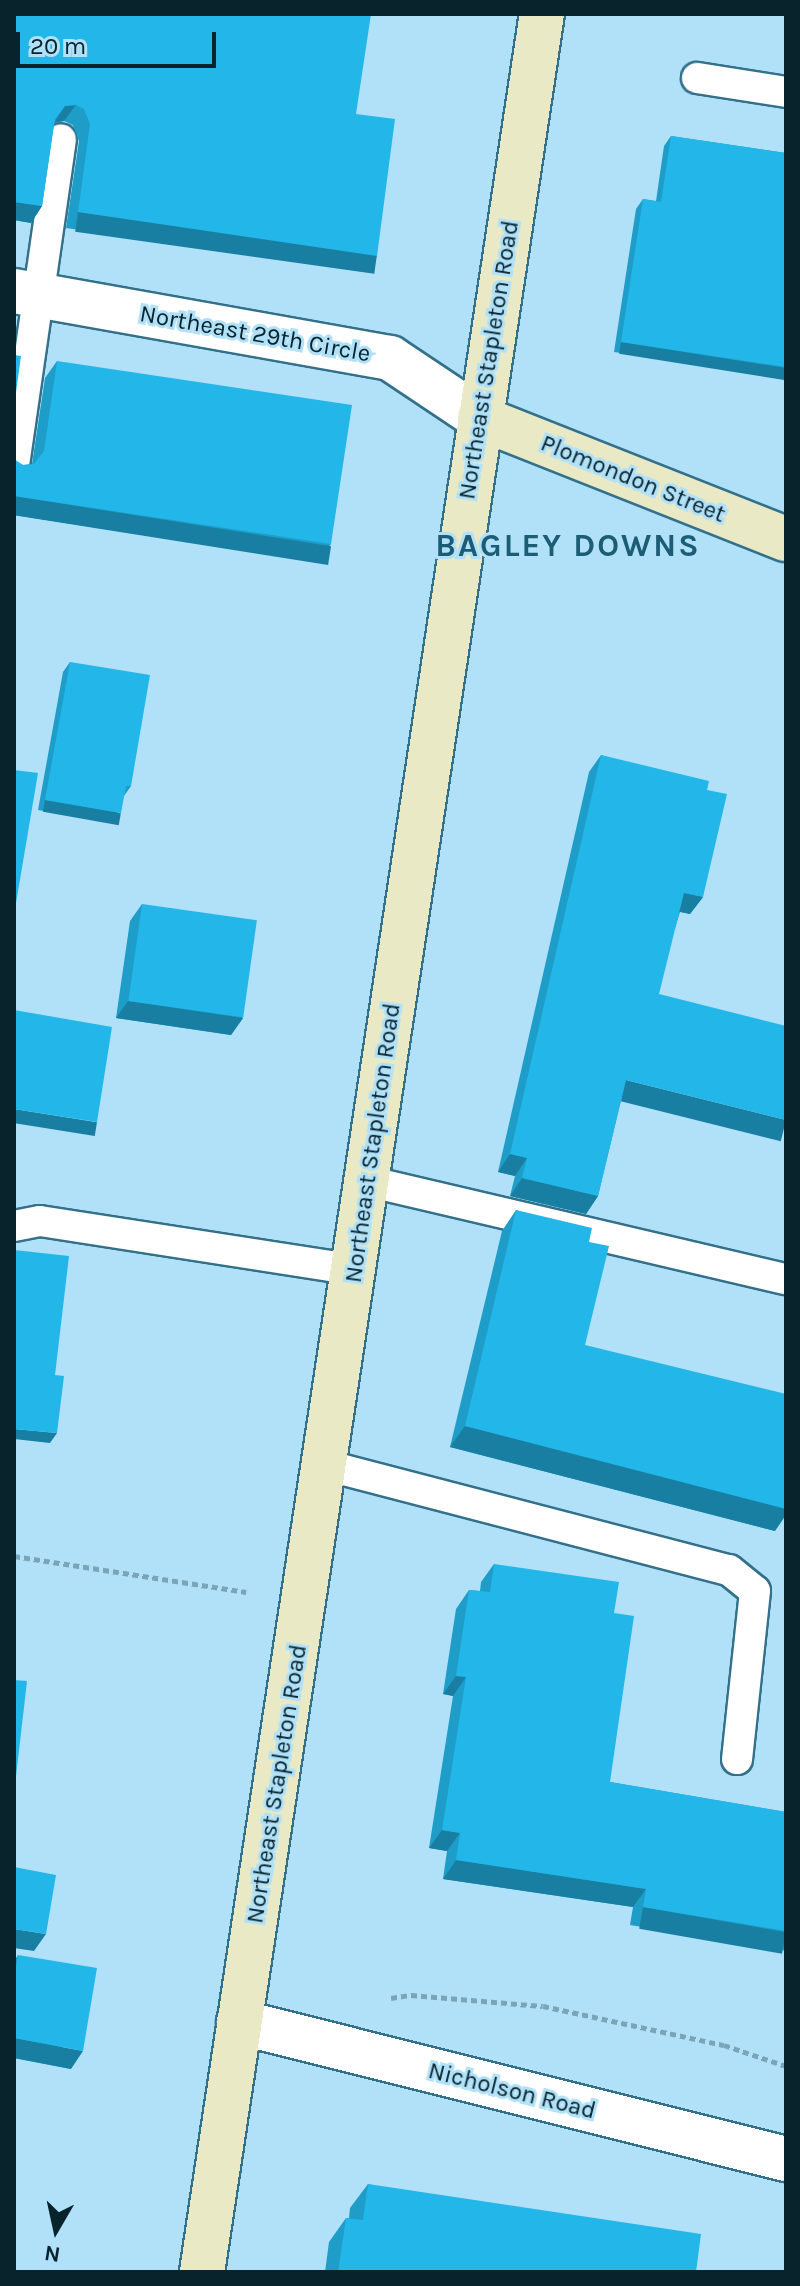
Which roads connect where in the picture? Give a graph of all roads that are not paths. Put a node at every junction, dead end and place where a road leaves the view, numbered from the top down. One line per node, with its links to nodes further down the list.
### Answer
1 (542, 14): 6 (street, Northeast Stapleton Road)
2 (697, 78): 3 (lane)
3 (786, 92)
4 (61, 139): 5 (lane)
5 (26, 294): 6 (street, Northeast 29th Circle); 7 (lane)
6 (480, 418): 8 (street, Plomondon Street); 9 (street, Northeast Stapleton Road)
7 (14, 465)
8 (786, 539)
9 (367, 1181): 11 (street, Northeast Stapleton Road); 12 (lane)
10 (14, 1226): 11 (lane)
11 (355, 1270): 13 (street, Northeast Stapleton Road)
12 (786, 1279)
13 (325, 1465): 14 (lane); 15 (street, Northeast Stapleton Road)
14 (737, 1759)
15 (239, 2022): 16 (street, Nicholson Road); 17 (street, Northeast Stapleton Road)
16 (786, 2159)
17 (202, 2272)

